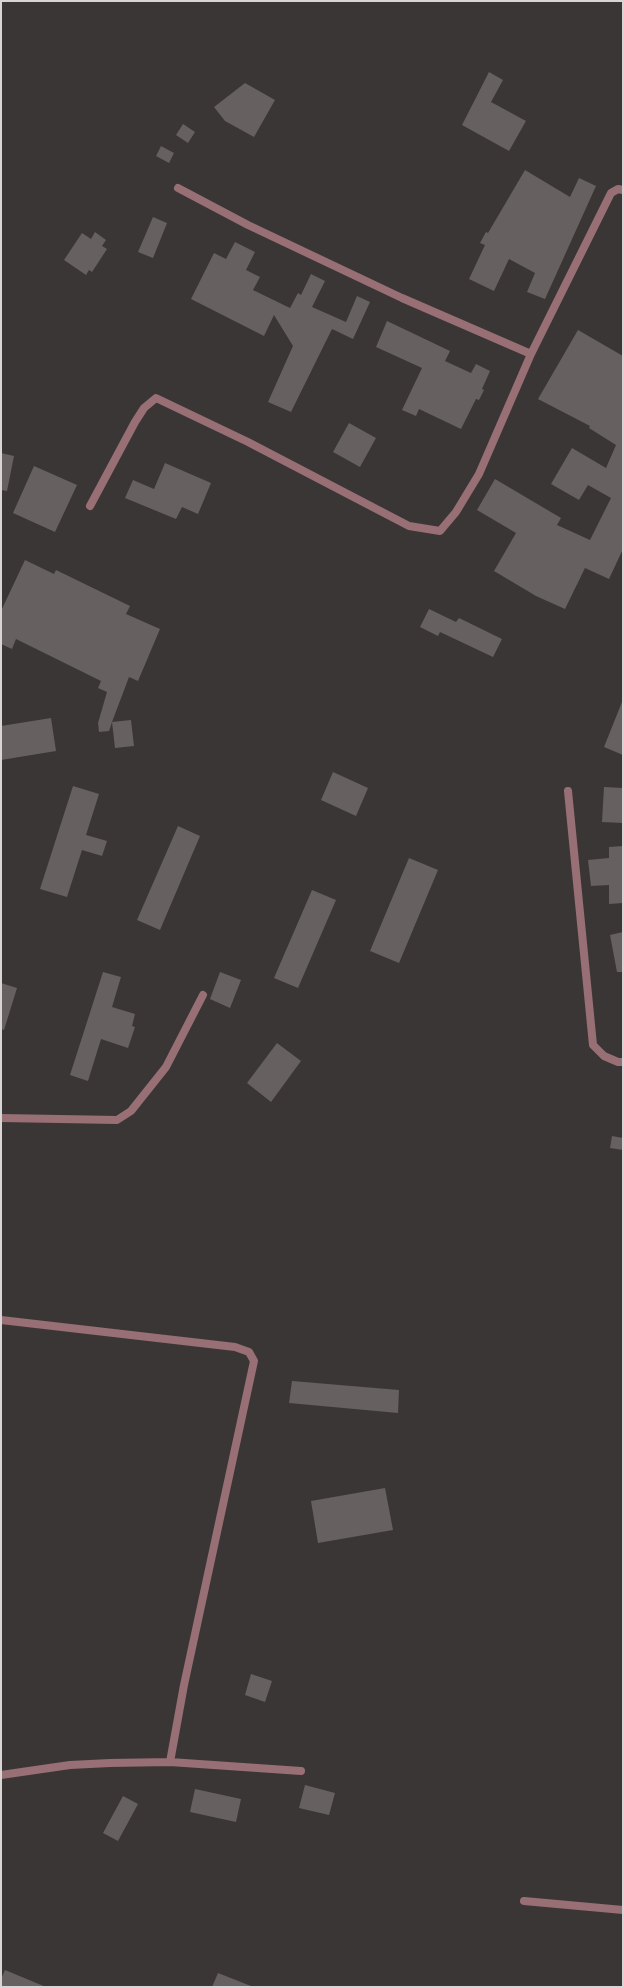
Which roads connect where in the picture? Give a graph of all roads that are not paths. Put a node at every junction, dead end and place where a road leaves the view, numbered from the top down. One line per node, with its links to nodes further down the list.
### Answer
1 (178, 188): 3 (street)
2 (623, 190): 3 (street)
3 (531, 354): 4 (street)
4 (90, 506)
5 (568, 791): 7 (street)
6 (203, 995): 8 (street)
7 (623, 1062)
8 (1, 1118)
9 (1, 1320): 10 (street)
10 (170, 1762): 11 (street); 12 (street)
11 (301, 1771)
12 (1, 1775)
13 (524, 1901): 14 (street)
14 (623, 1910)

